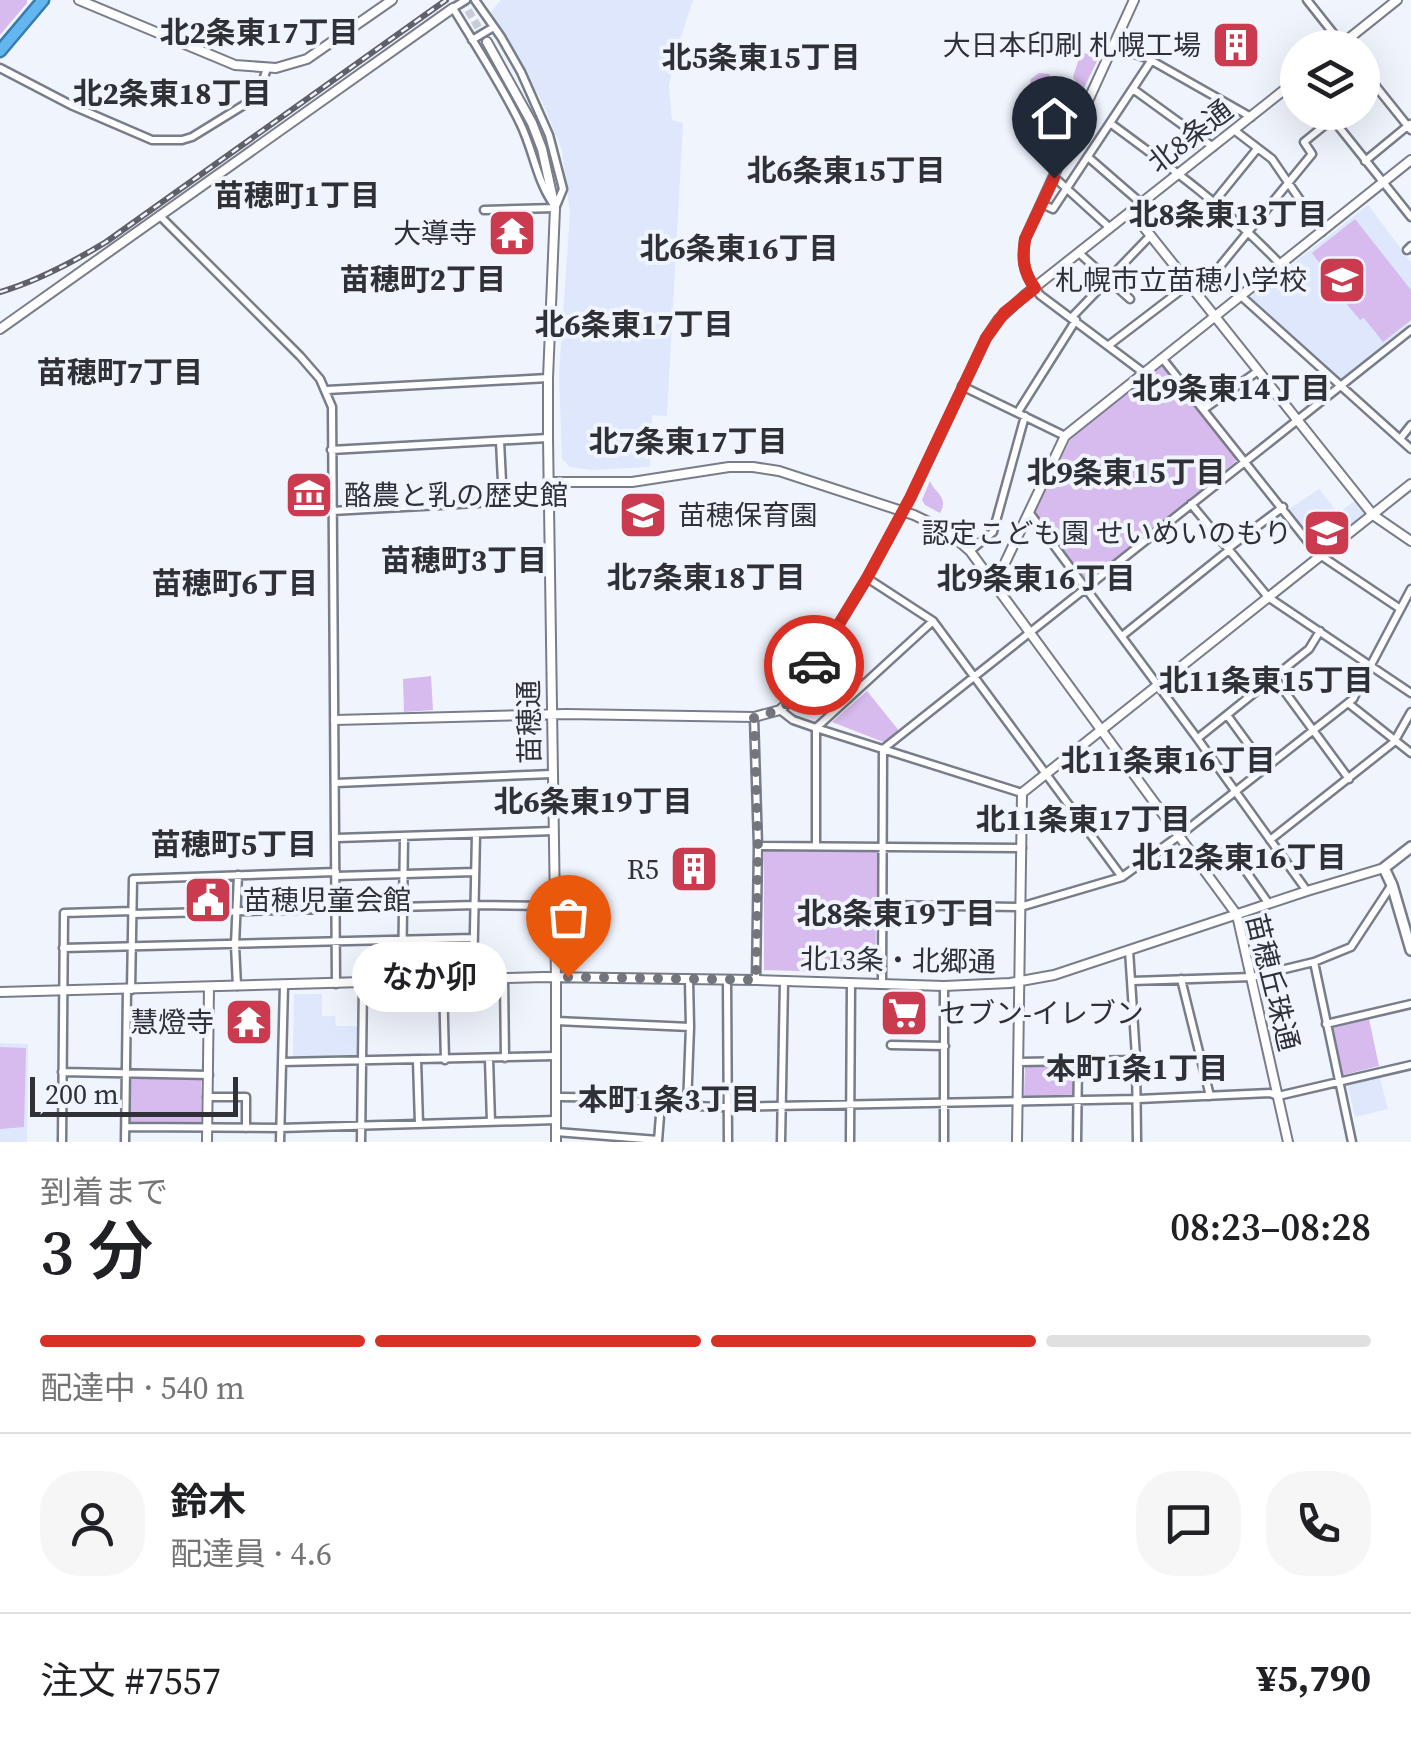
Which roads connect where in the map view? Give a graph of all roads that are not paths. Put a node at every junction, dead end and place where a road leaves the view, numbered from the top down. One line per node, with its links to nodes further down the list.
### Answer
1 (43, 0): 16 (highway)
2 (79, 0): 19 (street)
3 (392, 0): 19 (street)
4 (466, 0): 9 (street)
5 (474, 0): 10 (street)
6 (1134, 0): 15 (street)
7 (1307, 0): 11 (street)
8 (1397, 0): 12 (street)
9 (454, 8): 13 (street); 45 (street)
10 (492, 28): 13 (street); 42 (street)
11 (1329, 30)
12 (1360, 30)
13 (472, 40): 42 (street)
14 (487, 42): 42 (street)
15 (1112, 47): 17 (street); 35 (street)
16 (0, 51)
17 (1151, 61): 20 (street); 23 (street)
18 (0, 68): 19 (street)
19 (266, 68)
20 (1133, 89): 24 (street); 29 (street)
21 (1380, 91): 25 (street)
22 (1280, 93): 23 (street, 北8条通)
23 (1251, 116): 26 (street, 北8条通)
24 (1110, 123): 31 (street); 34 (street)
25 (1410, 126): 33 (street)
26 (1234, 130): 29 (street, 北8条通); 30 (street)
27 (1316, 130): 37 (street)
28 (1341, 130): 33 (street)
29 (1213, 147): 34 (street, 北8条通)
30 (1256, 149): 37 (street); 39 (street)
31 (1088, 157): 38 (street); 40 (street)
32 (1411, 160): 36 (street)
33 (1366, 161): 36 (street)
34 (1178, 174): 39 (street); 40 (street, 北8条通)
35 (1054, 178): 38 (street); 41 (street)
36 (1383, 183): 46 (street); 49 (street)
37 (1288, 184): 48 (street); 49 (street)
38 (1067, 189): 41 (street); 47 (street)
39 (1214, 202): 48 (street)
40 (1141, 203): 44 (street, 北8条通)
41 (1042, 204): 56 (street)
42 (556, 208): 43 (street); 67 (street)
43 (484, 210)
44 (1132, 210): 47 (street, 北8条通); 50 (street)
45 (160, 216): 61 (street); 70 (street)
46 (1411, 218)
47 (1110, 228): 51 (street, 北8条通)
48 (1249, 231): 52 (street); 53 (street)
49 (1322, 232): 52 (street)
50 (1150, 236): 54 (street); 55 (street)
51 (1079, 252): 54 (street); 56 (street, 北8条通)
52 (1280, 264): 57 (street)
53 (1216, 271)
54 (1110, 280): 58 (street); 60 (street)
55 (1189, 284): 59 (street); 63 (street)
56 (1035, 288): 60 (street); 68 (street, 北8条通)
57 (1241, 296): 59 (street); 69 (street)
58 (1130, 299)
59 (1215, 317): 64 (street); 65 (street)
60 (1074, 319): 63 (street); 72 (street)
61 (0, 328)
62 (1411, 330): 69 (street)
63 (1109, 346): 66 (street)
64 (1162, 358): 66 (street); 71 (street)
65 (1260, 370): 71 (street); 73 (street)
66 (1144, 373): 75 (street)
67 (548, 378): 70 (street); 76 (street)
68 (962, 386): 72 (street); 89 (street, 北8条通)
69 (1340, 386): 73 (street); 78 (street)
70 (327, 390): 80 (street)
71 (1204, 409): 81 (street)
72 (1022, 414): 75 (street); 94 (street)
73 (1298, 420): 81 (street); 91 (street)
74 (1411, 424): 78 (street)
75 (1064, 436): 90 (street)
76 (548, 438): 77 (street); 82 (street)
77 (500, 440): 80 (street); 85 (street)
78 (1400, 440): 79 (street)
79 (1411, 449)
80 (331, 450): 88 (street)
81 (1245, 462): 86 (street); 87 (street)
82 (550, 482): 84 (street, 苗穂通); 89 (street, 苗穂丘珠通)
83 (1411, 484): 91 (street)
84 (550, 498): 85 (street); 114 (street, 苗穂通)
85 (503, 502): 88 (street)
86 (1192, 504): 93 (street); 98 (street)
87 (1282, 508): 93 (street); 95 (street)
88 (332, 511): 117 (street)
89 (902, 512): 94 (street, 苗穂丘珠通); 96 (street, 北8条通)
90 (1029, 512): 97 (street); 98 (street)
91 (1372, 515): 92 (street); 95 (street)
92 (1411, 541)
93 (1229, 550): 100 (street); 105 (street)
94 (970, 551): 97 (street, 苗穂丘珠通)
95 (1322, 556): 100 (street); 101 (street)
96 (867, 578): 102 (street); 112 (street, 北8条通)
97 (995, 584): 104 (street, 苗穂丘珠通)
98 (1086, 588): 104 (street); 105 (street)
99 (1411, 588): 101 (street)
100 (1268, 598): 103 (street); 109 (street)
101 (1400, 608): 106 (street)
102 (934, 621): 107 (street); 118 (street)
103 (1320, 631): 106 (street); 108 (street)
104 (1030, 632): 107 (street); 119 (street, 苗穂丘珠通)
105 (1122, 636): 109 (street)
106 (1369, 665): 110 (street); 111 (street)
107 (975, 676): 123 (street); 126 (street)
108 (1274, 677): 115 (street); 120 (street)
109 (1157, 685): 119 (street); 121 (street)
110 (1411, 692)
111 (1348, 703): 120 (street); 122 (street)
112 (780, 710): 116 (street); 118 (street)
113 (1411, 712): 122 (street)
114 (552, 714): 116 (street); 117 (street); 127 (street, 苗穂通)
115 (1227, 714): 121 (street); 125 (street)
116 (754, 717): 139 (street)
117 (335, 720): 129 (street)
118 (816, 728): 123 (street); 140 (street)
119 (1102, 730): 126 (street); 134 (street, 苗穂丘珠通)
120 (1313, 730): 125 (street); 128 (street)
121 (1197, 738): 130 (street)
122 (1394, 742): 124 (street); 128 (street)
123 (883, 750): 131 (street); 138 (street)
124 (1411, 753)
125 (1265, 767): 130 (street)
126 (1046, 773): 131 (street); 149 (street)
127 (552, 774): 129 (street); 132 (street, 苗穂通)
128 (1350, 779): 137 (street)
129 (336, 784): 136 (street)
130 (1235, 791): 134 (street); 137 (street)
131 (1022, 793): 142 (street)
132 (554, 831): 133 (street); 156 (street, 苗穂通)
133 (476, 834): 135 (street); 145 (street)
134 (1180, 834): 143 (street, 苗穂丘珠通); 149 (street)
135 (404, 837): 136 (street); 147 (street)
136 (337, 838): 146 (street)
137 (1270, 840): 151 (street)
138 (882, 845): 140 (street); 142 (street); 154 (street)
139 (758, 846): 140 (street); 179 (street)
140 (816, 846)
141 (1411, 847): 144 (main road, 北13条・北郷通)
142 (1022, 848): 157 (street)
143 (1202, 866): 152 (street); 161 (street, 苗穂丘珠通)
144 (1384, 868): 150 (main road); 151 (street, 北13条・北郷通)
145 (475, 872): 147 (street); 153 (street)
146 (336, 874): 147 (street); 148 (street); 158 (street)
147 (403, 874): 155 (street)
148 (238, 875): 159 (street); 160 (street)
149 (1122, 877): 157 (street)
150 (1392, 884): 169 (main road); 170 (street)
151 (1308, 891): 152 (street, 北13条・北郷通)
152 (1270, 904): 161 (street, 北13条・北郷通)
153 (475, 905): 155 (street); 156 (street); 162 (street)
154 (881, 905): 157 (street); 187 (street)
155 (402, 906): 158 (street); 163 (street)
156 (555, 906): 171 (street, 苗穂通)
157 (1020, 907): 184 (street)
158 (337, 910): 159 (street); 164 (street)
159 (236, 912): 160 (street); 165 (street)
160 (132, 913): 166 (street); 167 (street)
161 (1237, 914): 168 (street, 北13条・北郷通); 172 (street, 苗穂丘珠通)
162 (473, 938): 163 (street); 174 (street)
163 (402, 940): 164 (street); 180 (street)
164 (336, 942): 165 (street); 186 (street)
165 (235, 944): 166 (street); 189 (street)
166 (132, 946): 167 (street); 193 (street)
167 (63, 948): 192 (street)
168 (1129, 950): 182 (street); 184 (street, 北13条・北郷通)
169 (1411, 950)
170 (1314, 962): 172 (street); 197 (street)
171 (556, 977): 173 (street, 北13条・北郷通); 177 (street, 北13条・北郷通); 196 (street, 苗穂通)
172 (1252, 977): 175 (street); 217 (street, 苗穂丘珠通)
173 (504, 978): 174 (street, 北13条・北郷通); 203 (street)
174 (473, 979): 176 (street, 北13条・北郷通)
175 (1182, 979): 182 (street); 216 (street)
176 (443, 980): 180 (street, 北13条・北郷通); 205 (street)
177 (689, 980): 178 (street, 北13条・北郷通); 198 (street)
178 (726, 980): 179 (street, 北13条・北郷通); 228 (street)
179 (756, 980): 181 (street, 北13条・北郷通)
180 (402, 981): 183 (street, 北13条・北郷通)
181 (784, 981): 185 (street, 北13条・北郷通); 226 (street)
182 (1132, 981): 206 (street)
183 (362, 982): 186 (street, 北13条・北郷通); 209 (street)
184 (1020, 982): 190 (street, 北13条・北郷通); 210 (street)
185 (851, 983): 187 (street, 北13条・北郷通); 225 (street)
186 (336, 984): 188 (street, 北13条・北郷通)
187 (882, 984): 190 (street, 北13条・北郷通)
188 (284, 985): 189 (street, 北13条・北郷通); 208 (street)
189 (237, 986): 191 (street, 北13条・北郷通)
190 (944, 986): 200 (street)
191 (209, 987): 193 (street, 北13条・北郷通); 214 (street)
192 (63, 990): 193 (street, 北13条・北郷通); 194 (street, 北13条・北郷通); 212 (street)
193 (129, 990): 213 (street)
194 (0, 992)
195 (1411, 1004): 197 (street)
196 (556, 1020): 198 (street); 201 (street, 苗穂通)
197 (1326, 1024): 215 (street)
198 (690, 1027): 227 (street)
199 (891, 1045): 200 (street)
200 (944, 1046): 224 (street)
201 (556, 1056): 203 (street); 219 (street, 苗穂通)
202 (489, 1058): 203 (street); 205 (street); 230 (street)
203 (505, 1058)
204 (417, 1060): 205 (street); 209 (street); 231 (street)
205 (445, 1060)
206 (1136, 1060): 207 (street); 220 (street)
207 (1078, 1061): 210 (street); 221 (street)
208 (282, 1062): 209 (street); 236 (street)
209 (361, 1062): 232 (street)
210 (1019, 1062): 223 (street)
211 (1411, 1064): 215 (street)
212 (62, 1072): 213 (street); 239 (street)
213 (127, 1074): 214 (street); 233 (street)
214 (209, 1075): 218 (street)
215 (1339, 1082): 217 (street); 252 (street)
216 (1210, 1096): 217 (street); 220 (street)
217 (1278, 1096): 251 (street, 苗穂丘珠通)
218 (207, 1097): 234 (street); 235 (street)
219 (556, 1097): 222 (street); 229 (street, 苗穂通)
220 (1138, 1100): 221 (street); 250 (street)
221 (1077, 1101): 223 (street); 249 (street)
222 (662, 1102): 227 (street); 238 (street)
223 (1018, 1102): 224 (street); 248 (street)
224 (945, 1104): 225 (street); 247 (street)
225 (850, 1105): 226 (street); 246 (street)
226 (782, 1106): 228 (street); 245 (street)
227 (687, 1107): 228 (street)
228 (727, 1107): 244 (street)
229 (556, 1120): 230 (street); 237 (street, 苗穂通)
230 (491, 1122): 231 (street)
231 (419, 1124): 232 (street)
232 (360, 1126): 236 (street); 243 (street)
233 (126, 1127): 234 (street); 240 (street)
234 (206, 1128): 235 (street); 241 (street)
235 (246, 1128): 236 (street)
236 (280, 1128): 242 (street)
237 (556, 1137): 238 (street)
238 (658, 1141)
239 (62, 1142)
240 (125, 1142)
241 (206, 1142)
242 (280, 1142)
243 (361, 1142)
244 (728, 1142)
245 (781, 1142)
246 (850, 1142)
247 (944, 1142)
248 (1017, 1142)
249 (1077, 1142)
250 (1138, 1142)
251 (1288, 1142)
252 (1352, 1142)

